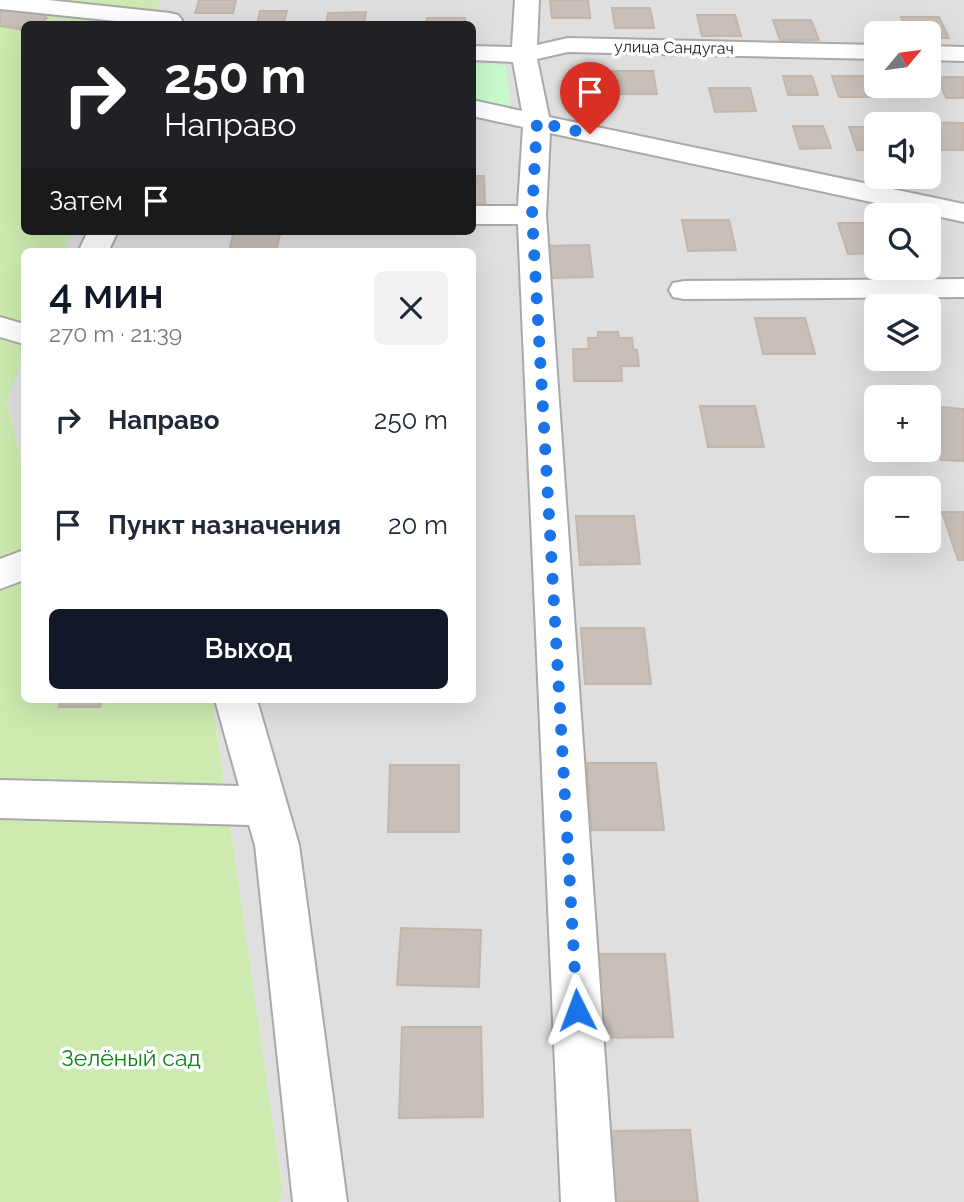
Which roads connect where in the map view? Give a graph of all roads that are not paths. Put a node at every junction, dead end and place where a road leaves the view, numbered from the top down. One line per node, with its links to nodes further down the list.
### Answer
1 (527, 0): 8 (street)
2 (0, 2): 3 (street)
3 (171, 15)
4 (864, 52): 8 (street, улица Сандугач)
5 (476, 53): 8 (street, улица Сандугач)
6 (942, 53): 7 (street)
7 (964, 54)
8 (524, 55): 10 (street)
9 (476, 109): 10 (street)
10 (537, 122): 11 (street); 13 (street)
11 (964, 214)
12 (476, 215): 13 (street)
13 (532, 215): 24 (street)
14 (964, 288): 15 (street)
15 (684, 290)
16 (0, 327): 17 (street)
17 (21, 333)
18 (21, 565): 19 (street)
19 (0, 575)
20 (237, 703): 22 (street)
21 (0, 799): 22 (street)
22 (266, 806): 23 (street)
23 (320, 1202)
24 (588, 1202)

